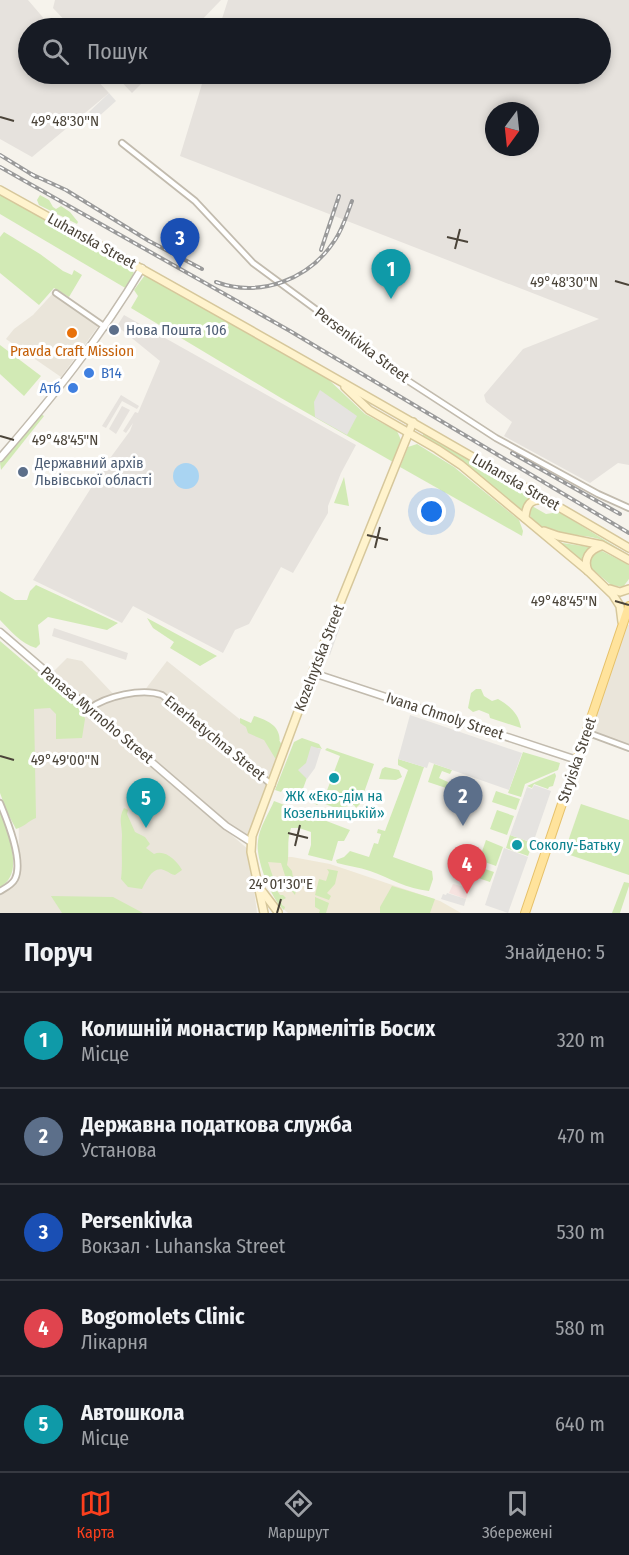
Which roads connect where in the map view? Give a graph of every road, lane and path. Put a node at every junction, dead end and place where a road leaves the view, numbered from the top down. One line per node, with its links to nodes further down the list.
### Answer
1 (122, 142): 11 (street, Persenkivka Street)
2 (0, 190): 3 (main road, Luhanska Street)
3 (142, 268): 5 (street); 6 (main road, Luhanska Street)
4 (56, 293): 5 (street)
5 (105, 327): 9 (street)
6 (339, 381): 7 (main road, Luhanska Street); 8 (main road, Luhanska Street)
7 (413, 422): 8 (main road, Kozelnytska Street); 10 (main road, Luhanska Street)
8 (409, 433): 12 (main road, Luhanska Street); 24 (main road, Kozelnytska Street)
9 (0, 458)
10 (548, 500): 12 (main road); 15 (main road, Luhanska Street)
11 (629, 508)
12 (525, 518): 13 (main road, Luhanska Street)
13 (535, 526): 14 (main road, Luhanska Street); 17 (main road, Luhanska Street)
14 (602, 545): 16 (main road, Luhanska Street); 17 (main road)
15 (629, 548)
16 (629, 560)
17 (588, 571): 18 (main road, Luhanska Street)
18 (603, 584): 19 (main road); 22 (main road, Luhanska Street)
19 (629, 589)
20 (629, 606): 22 (main road, Stryiska Street)
21 (629, 614): 22 (main road)
22 (621, 631): 26 (main road, Stryiska Street)
23 (0, 632): 25 (street, Panasa Myrnoho Street)
24 (313, 673): 28 (street, Ivana Chmoly Street); 29 (main road, Kozelnytska Street)
25 (89, 709): 29 (street, Enerhetychna Street); 31 (street, Panasa Myrnoho Street)
26 (586, 732): 27 (street); 28 (main road, Stryiska Street)
27 (629, 748)
28 (576, 759): 36 (main road, Stryiska Street)
29 (272, 785): 31 (main road, Kozelnytska Street)
30 (0, 803): 33 (street)
31 (251, 842): 32 (main road, Kozelnytska Street)
32 (259, 886): 34 (main road, Kozelnytska Street); 35 (main road, Kozelnytska Street)
33 (0, 891)
34 (264, 913)
35 (276, 913)
36 (525, 913)

